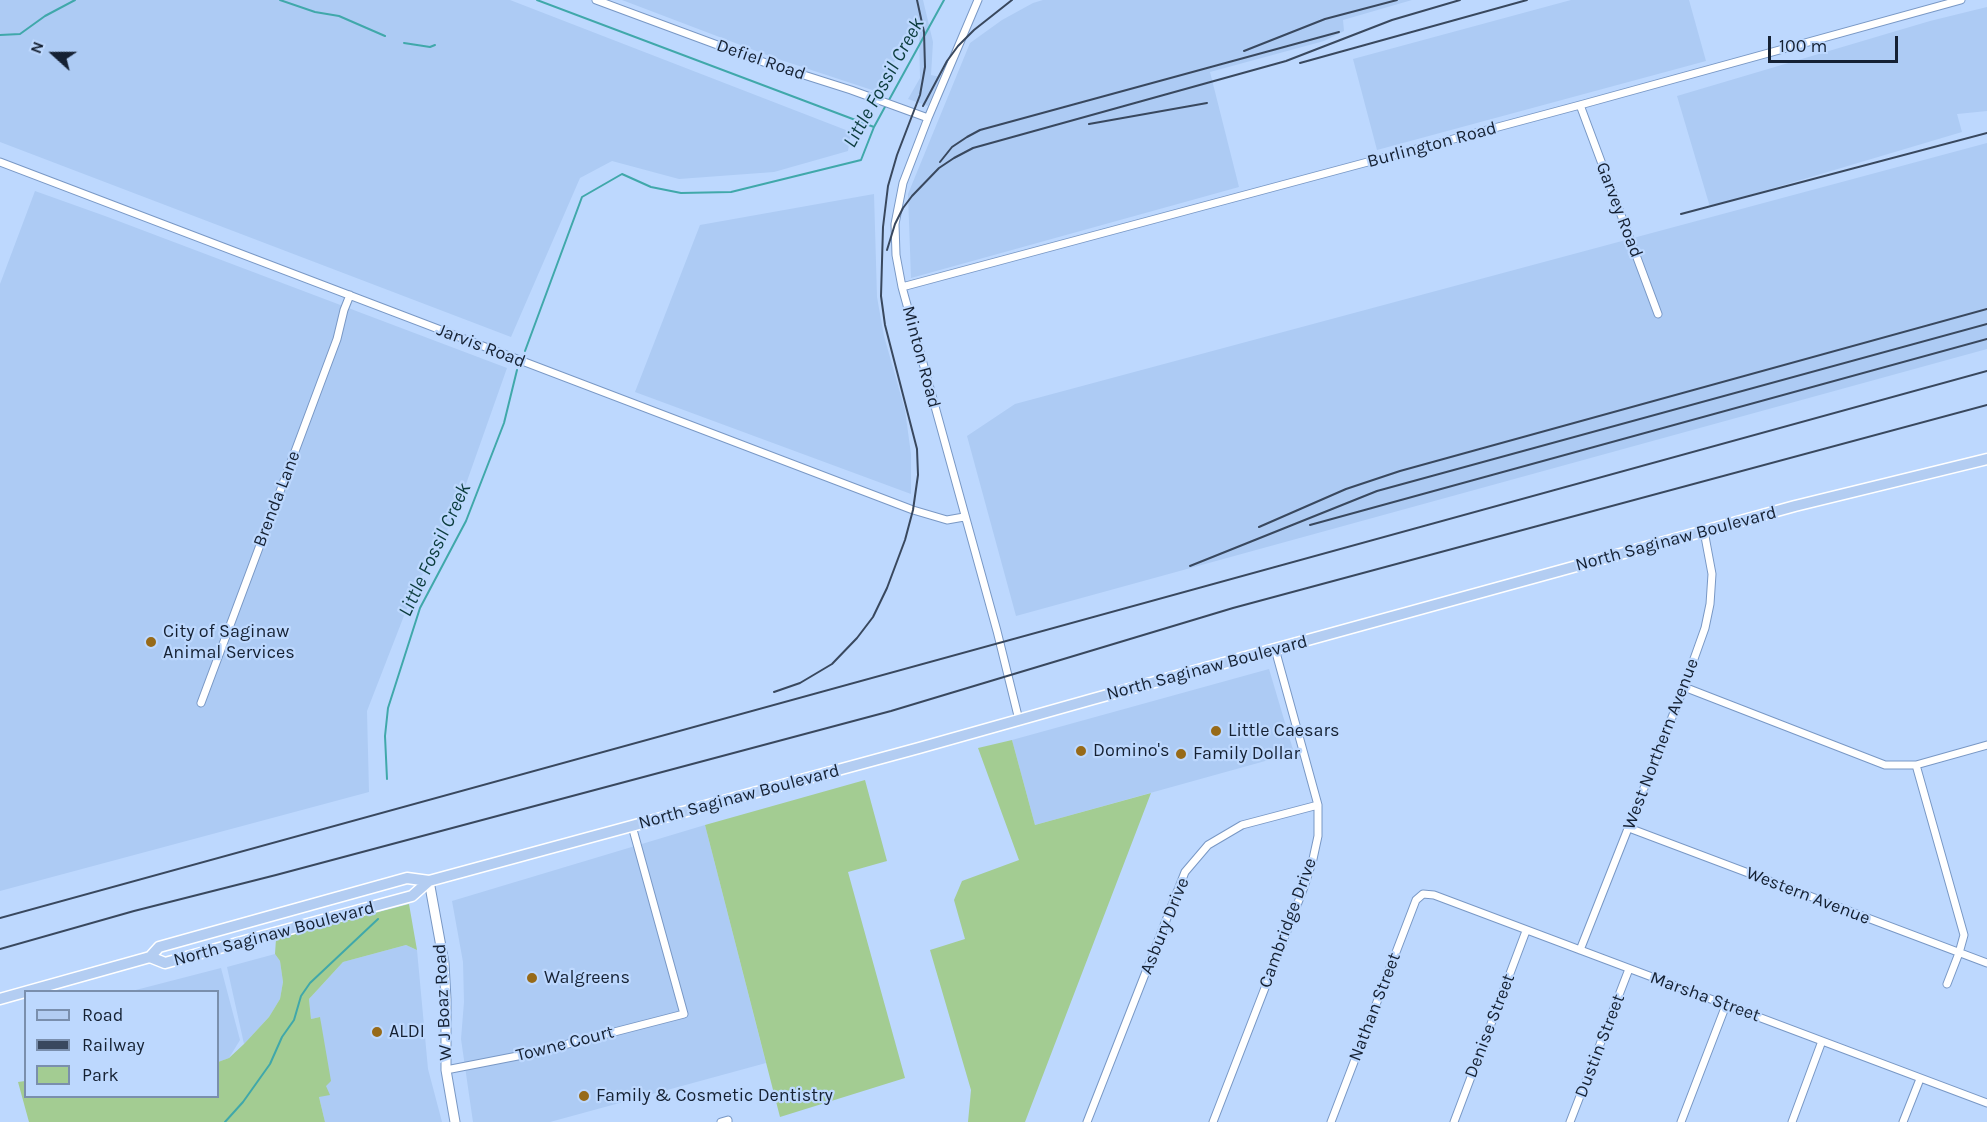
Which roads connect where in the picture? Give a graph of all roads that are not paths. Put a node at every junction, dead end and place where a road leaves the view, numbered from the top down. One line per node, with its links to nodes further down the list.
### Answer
1 (596, 0): 5 (street, Defiel Road)
2 (978, 0): 5 (street, Minton Road)
3 (1961, 0): 4 (street, Burlington Road)
4 (1580, 105): 7 (street, Burlington Road); 9 (street, Garvey Road)
5 (928, 118): 7 (street, Minton Road)
6 (0, 162): 8 (street, Jarvis Road)
7 (902, 287): 11 (street, Minton Road)
8 (350, 295): 11 (street, Jarvis Road); 15 (street, Brenda Lane)
9 (1658, 314)
10 (1987, 459): 12 (main road, North Saginaw Boulevard)
11 (964, 517): 16 (street, Minton Road)
12 (1704, 531): 13 (main road, North Saginaw Boulevard); 14 (street, West Northern Avenue)
13 (1275, 649): 16 (main road, North Saginaw Boulevard); 19 (street, Cambridge Drive)
14 (1684, 687): 18 (street); 21 (street, West Northern Avenue)
15 (201, 703)
16 (1019, 720): 20 (main road, North Saginaw Boulevard)
17 (1987, 745): 18 (street)
18 (1916, 765): 26 (street)
19 (1318, 805): 40 (street, Asbury Drive); 41 (street, Cambridge Drive)
20 (633, 826): 22 (main road, North Saginaw Boulevard); 36 (street, Towne Court)
21 (1629, 828): 25 (street, West Northern Avenue); 26 (street, Western Avenue)
22 (429, 881): 27 (main road, North Saginaw Boulevard); 27 (main road, North Saginaw Boulevard); 36 (main road, W J Boaz Road)
23 (1423, 894): 24 (street, Marsha Street); 42 (street, Nathan Street)
24 (1526, 931): 25 (street, Marsha Street); 43 (street, Denise Street)
25 (1580, 950): 29 (street, Marsha Street)
26 (1959, 953): 28 (street, Western Avenue); 30 (street)
27 (150, 957): 31 (main road, North Saginaw Boulevard)
28 (1987, 963)
29 (1629, 969): 34 (street, Marsha Street); 44 (street, Dustin Street)
30 (1947, 984)
31 (32, 990)
32 (24, 992): 33 (main road, North Saginaw Boulevard)
33 (0, 999)
34 (1726, 1005): 35 (street, Marsha Street); 45 (street)
35 (1822, 1041): 37 (street, Marsha Street); 46 (street)
36 (446, 1070): 39 (main road, W J Boaz Road)
37 (1920, 1078): 38 (street, Marsha Street); 47 (street)
38 (1987, 1103)
39 (455, 1122)
40 (1088, 1122)
41 (1213, 1122)
42 (1331, 1122)
43 (1454, 1122)
44 (1570, 1122)
45 (1681, 1122)
46 (1792, 1122)
47 (1903, 1122)

